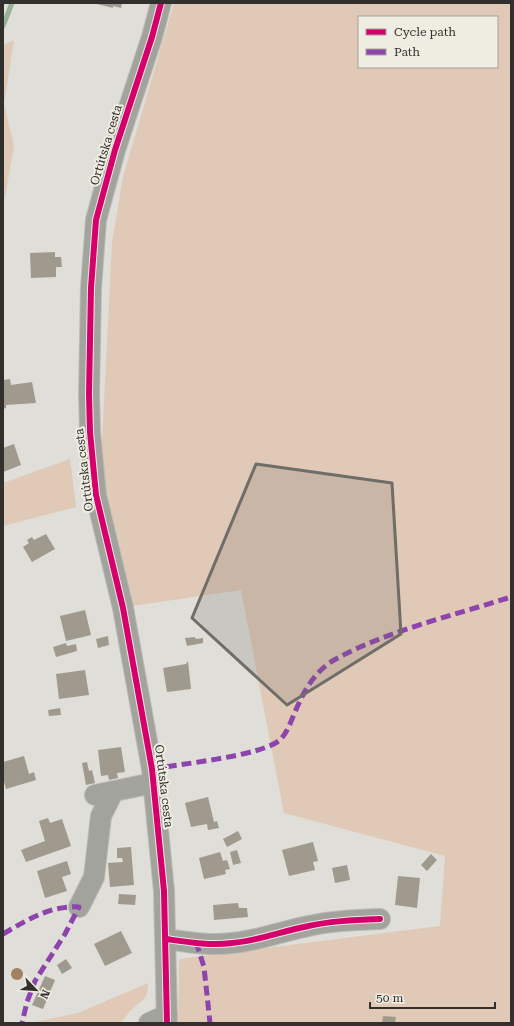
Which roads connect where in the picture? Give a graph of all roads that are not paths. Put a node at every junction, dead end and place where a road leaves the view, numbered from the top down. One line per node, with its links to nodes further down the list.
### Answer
1 (161, 3): 2 (street, Ortútska cesta)
2 (153, 783): 3 (street, Ortútska cesta); 5 (street, Ortútska cesta)
3 (79, 906)
4 (380, 919): 5 (street)
5 (166, 939): 6 (street, Ortútska cesta)
6 (161, 1020)

